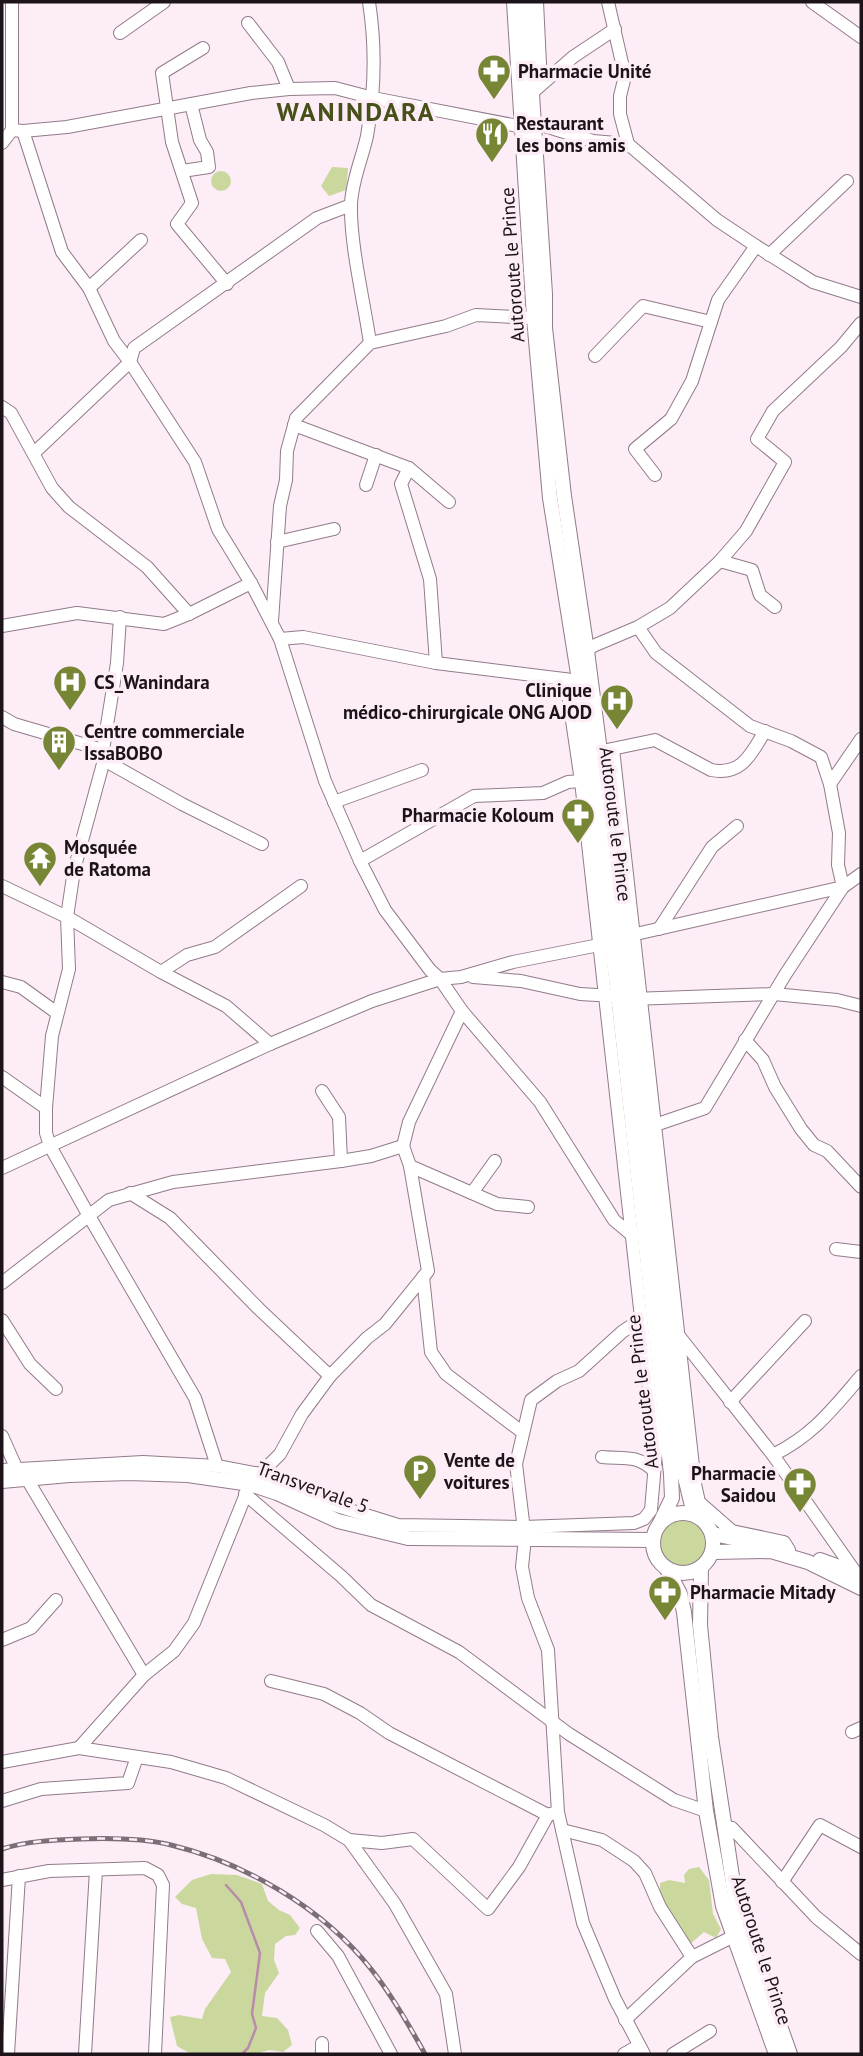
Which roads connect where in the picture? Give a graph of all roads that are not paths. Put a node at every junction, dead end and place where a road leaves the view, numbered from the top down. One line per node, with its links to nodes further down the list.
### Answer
1 (12, 2): 20 (street)
2 (164, 2): 11 (street)
3 (369, 2): 16 (street)
4 (514, 2): 19 (main road, Autoroute le Prince)
5 (526, 2): 14 (main road, Autoroute le Prince)
6 (537, 2): 14 (street)
7 (608, 2): 10 (street)
8 (812, 2): 12 (street)
9 (248, 23): 15 (street)
10 (615, 29): 14 (street); 22 (street)
11 (120, 33)
12 (861, 37)
13 (203, 48): 18 (street)
14 (537, 88): 19 (main road, Autoroute le Prince)
15 (289, 89): 16 (street); 17 (street)
16 (373, 98): 19 (street); 25 (street)
17 (191, 104): 18 (street); 23 (street)
18 (166, 109): 20 (street); 23 (street)
19 (529, 125): 22 (street); 32 (main road, Autoroute le Prince); 57 (main road, Autoroute le Prince)
20 (17, 130): 21 (street); 30 (street)
21 (2, 144)
22 (628, 144): 27 (street)
23 (182, 171): 29 (street)
24 (847, 181): 28 (street)
25 (351, 205): 29 (street); 35 (street)
26 (141, 240): 30 (street)
27 (755, 246): 28 (street); 33 (street)
28 (769, 255): 31 (street)
29 (227, 284): 37 (street)
30 (89, 288): 37 (street)
31 (861, 297)
32 (534, 318): 35 (street); 59 (main road, Autoroute le Prince)
33 (711, 322): 36 (street); 43 (street)
34 (861, 323): 48 (street)
35 (370, 343): 39 (street)
36 (595, 356)
37 (130, 362): 40 (street); 49 (street)
38 (2, 407): 40 (street)
39 (294, 425): 41 (street); 47 (street)
40 (34, 453): 51 (street)
41 (376, 455): 42 (street); 44 (street)
42 (409, 468): 45 (street); 58 (street)
43 (655, 475)
44 (366, 485)
45 (449, 502)
46 (334, 530): 47 (street)
47 (277, 542): 53 (street)
48 (720, 561): 50 (street); 55 (street)
49 (251, 583): 51 (street); 53 (street)
50 (775, 607)
51 (189, 614): 52 (street)
52 (120, 617): 54 (street); 64 (street)
53 (272, 621): 56 (street)
54 (2, 626)
55 (638, 627): 57 (street); 61 (street)
56 (280, 639): 58 (street); 68 (street)
57 (587, 651): 63 (main road, Autoroute le Prince)
58 (436, 663): 59 (street)
59 (573, 680): 66 (street); 78 (main road, Autoroute le Prince)
60 (2, 717): 64 (street)
61 (765, 731): 63 (street); 67 (street)
62 (861, 739): 67 (street)
63 (607, 751): 78 (main road, Autoroute le Prince)
64 (103, 755): 70 (street); 76 (street)
65 (422, 769): 68 (street)
66 (582, 781): 71 (street); 78 (street)
67 (830, 784): 75 (street)
68 (334, 802): 71 (street)
69 (737, 826): 77 (street)
70 (262, 844)
71 (359, 861): 81 (street)
72 (861, 874): 75 (street)
73 (2, 886): 76 (street)
74 (301, 886): 79 (street)
75 (842, 887): 77 (street); 83 (street)
76 (67, 917): 79 (street); 87 (street)
77 (659, 929): 78 (street)
78 (617, 940): 80 (street); 84 (main road, Autoroute le Prince); 84 (street)
79 (161, 972): 89 (street)
80 (461, 977): 81 (street); 84 (street)
81 (440, 979): 86 (street); 89 (street)
82 (2, 982): 87 (street)
83 (774, 994): 84 (street); 85 (street); 88 (street)
84 (623, 997): 93 (street); 105 (main road, Autoroute le Prince); 121 (main road, Autoroute le Prince)
85 (861, 1006)
86 (463, 1011): 95 (street); 105 (street)
87 (57, 1013): 92 (street)
88 (745, 1040): 93 (street); 100 (street)
89 (270, 1044): 94 (street)
90 (2, 1077): 92 (street)
91 (322, 1091): 96 (street)
92 (46, 1108): 94 (street)
93 (654, 1125): 113 (street)
94 (50, 1146): 99 (street); 104 (street)
95 (403, 1146): 96 (street); 98 (street)
96 (341, 1161): 101 (street)
97 (495, 1161): 102 (street)
98 (410, 1166): 102 (street); 108 (street)
99 (2, 1168)
100 (861, 1185)
101 (130, 1192): 104 (street); 115 (street)
102 (472, 1194): 103 (street)
103 (528, 1207)
104 (89, 1216): 109 (street); 124 (street)
105 (637, 1236): 110 (street); 114 (main road, Autoroute le Prince)
106 (836, 1249): 107 (street)
107 (861, 1252)
108 (423, 1277): 115 (street); 119 (street)
109 (2, 1283)
110 (641, 1319): 114 (street); 119 (street)
111 (2, 1320): 117 (street)
112 (805, 1321): 118 (street)
113 (679, 1336): 118 (street); 121 (street)
114 (653, 1372): 126 (street); 131 (main road, Autoroute le Prince)
115 (330, 1376): 129 (street)
116 (861, 1376): 122 (street)
117 (56, 1389)
118 (730, 1402): 122 (street)
119 (522, 1432): 132 (street)
120 (2, 1436): 127 (street)
121 (686, 1450): 130 (main road, Autoroute le Prince); 135 (street)
122 (773, 1455): 139 (street)
123 (602, 1457): 126 (street)
124 (217, 1466): 127 (street); 129 (street)
125 (2, 1470): 127 (street)
126 (654, 1471): 132 (street)
127 (21, 1476): 128 (main road, Transvervale 5); 129 (main road, Transvervale 5); 143 (street)
128 (2, 1482)
129 (252, 1484): 132 (main road, Transvervale 5); 143 (street); 145 (street)
130 (694, 1514): 131 (main road); 133 (main road)
131 (660, 1523): 134 (main road)
132 (524, 1532): 134 (main road, Transvervale 5); 145 (street)
133 (713, 1534): 135 (main road); 136 (main road)
134 (653, 1540): 138 (main road)
135 (789, 1550): 139 (main road)
136 (713, 1552): 137 (main road); 140 (main road)
137 (701, 1568): 138 (main road); 152 (main road, Autoroute le Prince)
138 (667, 1569): 150 (main road, Autoroute le Prince)
139 (859, 1574)
140 (861, 1588)
141 (56, 1600): 142 (street)
142 (2, 1640)
143 (144, 1675): 146 (street)
144 (271, 1681): 151 (street)
145 (552, 1721): 150 (street); 151 (street)
146 (79, 1748): 147 (street); 148 (street)
147 (137, 1757): 149 (street); 154 (street)
148 (2, 1762)
149 (2, 1801)
150 (706, 1811): 161 (main road, Autoroute le Prince)
151 (553, 1814): 153 (street); 154 (street)
152 (726, 1827): 159 (street); 175 (main road, Autoroute le Prince)
153 (562, 1829): 163 (street); 164 (street)
154 (349, 1840): 171 (street)
155 (861, 1847): 159 (street)
156 (96, 1870): 157 (street); 168 (street); 169 (street)
157 (19, 1876): 158 (street); 167 (street)
158 (2, 1880)
159 (782, 1882): 162 (street)
160 (317, 1931): 170 (street)
161 (734, 1936): 163 (street); 174 (main road, Autoroute le Prince)
162 (860, 1951)
163 (692, 1958): 164 (street)
164 (625, 2020): 166 (street)
165 (710, 2031): 173 (street)
166 (641, 2050): 172 (street)
167 (8, 2054)
168 (85, 2054)
169 (155, 2054)
170 (391, 2054)
171 (455, 2054)
172 (624, 2054)
173 (673, 2054)
174 (776, 2054)
175 (790, 2054)

